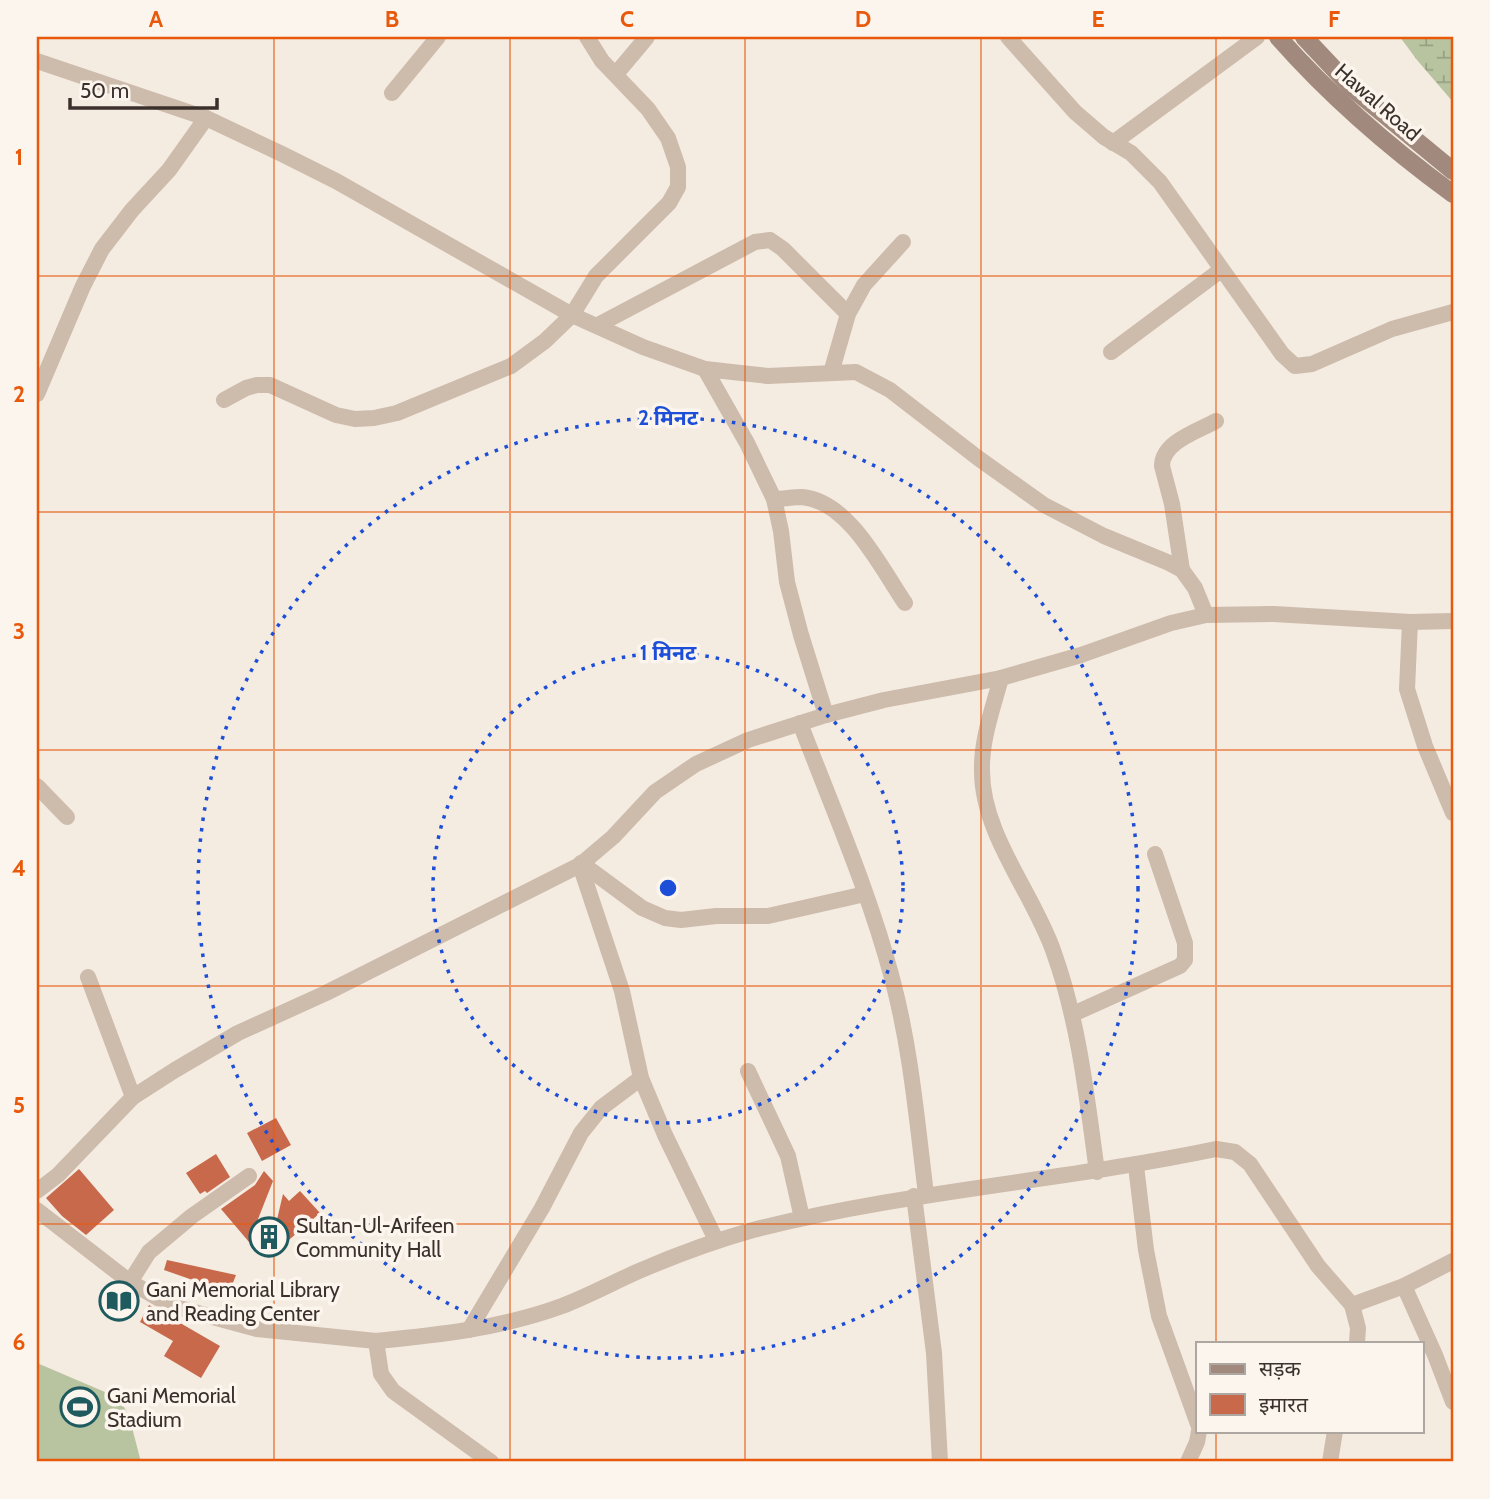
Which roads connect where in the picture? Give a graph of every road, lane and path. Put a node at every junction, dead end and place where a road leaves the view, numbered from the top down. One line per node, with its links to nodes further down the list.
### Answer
1 (438, 37): 10 (street)
2 (587, 37): 9 (street)
3 (647, 37): 9 (street)
4 (1008, 37): 12 (street)
5 (1257, 37): 12 (street)
6 (1278, 37): 14 (main road, Hawal Road)
7 (1304, 37): 13 (main road, Hawal Road)
8 (37, 61): 11 (street)
9 (616, 74): 19 (street)
10 (391, 93)
11 (206, 118): 19 (street); 24 (street)
12 (1113, 143): 16 (street)
13 (1453, 171)
14 (1453, 194)
15 (903, 242): 18 (street)
16 (1222, 270): 17 (street); 21 (street)
17 (1453, 312)
18 (848, 314): 20 (street); 23 (street)
19 (572, 315): 20 (street); 25 (street)
20 (598, 325): 22 (street)
21 (1111, 352)
22 (705, 369): 23 (street); 27 (street)
23 (831, 373): 28 (street)
24 (37, 394)
25 (224, 400)
26 (1216, 421): 28 (street)
27 (774, 499): 29 (street); 34 (street)
28 (1182, 570): 30 (street)
29 (905, 603)
30 (1206, 615): 32 (street); 33 (street)
31 (1453, 621): 32 (street)
32 (1410, 622): 37 (street)
33 (1001, 678): 34 (street); 43 (street)
34 (826, 715): 35 (street)
35 (800, 723): 40 (street); 41 (street)
36 (37, 786): 38 (street)
37 (1453, 813)
38 (66, 817)
39 (1155, 854): 43 (street)
40 (581, 864): 41 (street); 45 (street); 46 (street)
41 (865, 894): 51 (street)
42 (88, 977): 46 (street)
43 (1073, 1014): 48 (street)
44 (748, 1071): 53 (street)
45 (641, 1078): 54 (street); 59 (street)
46 (133, 1097): 50 (street)
47 (1136, 1166): 48 (street); 58 (street); 63 (street)
48 (1097, 1172): 51 (street)
49 (249, 1176): 56 (street)
50 (37, 1191)
51 (920, 1195): 53 (street); 67 (street)
52 (37, 1210): 56 (street)
53 (802, 1218): 54 (street)
54 (716, 1240): 59 (street)
55 (1453, 1261): 57 (street)
56 (130, 1282): 60 (street)
57 (1404, 1286): 58 (street); 62 (street)
58 (1352, 1306): 61 (street)
59 (469, 1330): 60 (street)
60 (376, 1341): 66 (street)
61 (1357, 1342)
62 (1453, 1402)
63 (1196, 1418)
64 (1199, 1432): 68 (street)
65 (1335, 1432): 69 (street)
66 (491, 1462)
67 (940, 1462)
68 (1188, 1462)
69 (1330, 1462)

